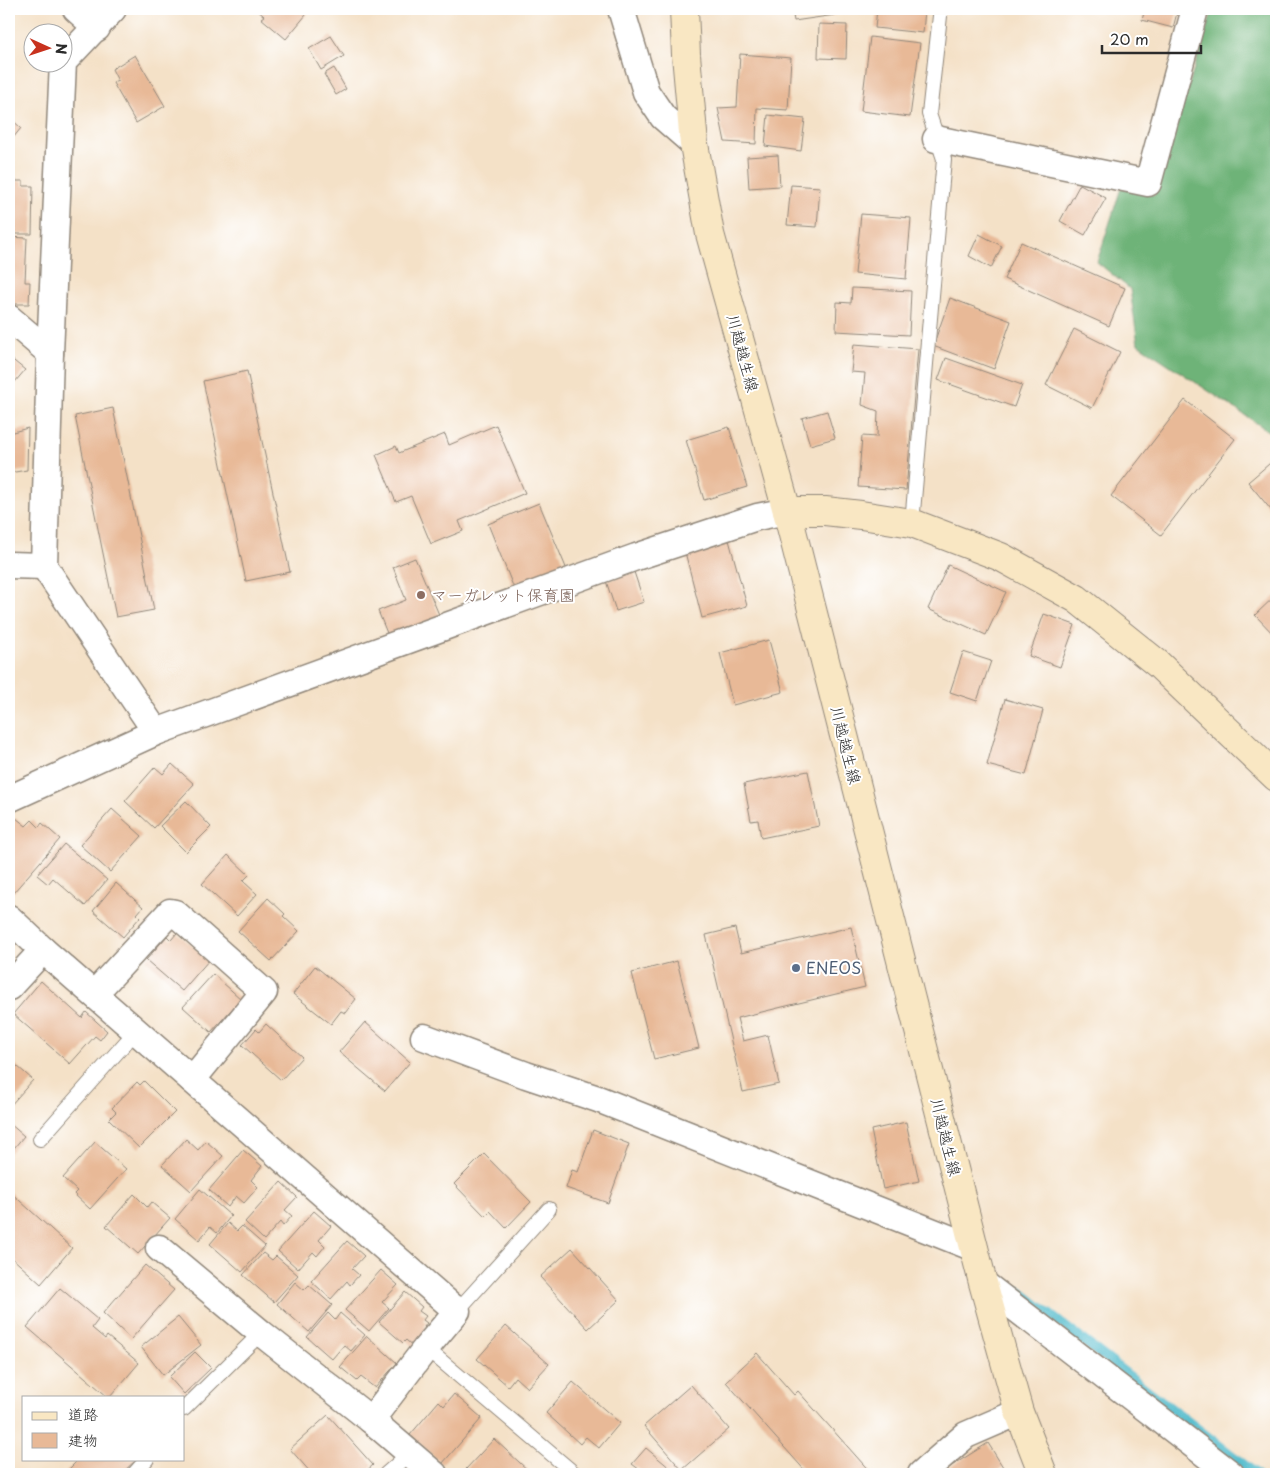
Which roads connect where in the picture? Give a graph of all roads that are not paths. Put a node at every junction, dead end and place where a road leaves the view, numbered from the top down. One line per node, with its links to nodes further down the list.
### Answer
1 (76, 9): 6 (street)
2 (621, 9): 8 (street)
3 (684, 9): 8 (main road, 川越越生線)
4 (1195, 9): 7 (street)
5 (940, 16): 7 (lane)
6 (105, 18): 10 (street)
7 (936, 139): 12 (lane)
8 (694, 144): 11 (main road, 川越越生線)
9 (9, 318): 10 (street)
10 (50, 353): 14 (street)
11 (787, 511): 12 (main road); 15 (street); 28 (main road, 川越越生線)
12 (912, 523): 16 (main road)
13 (9, 565): 14 (street)
14 (44, 566): 15 (street)
15 (156, 732): 17 (street)
16 (1276, 776)
17 (9, 799)
18 (9, 918): 19 (street)
19 (43, 950): 20 (street); 21 (street)
20 (9, 987)
21 (94, 994): 22 (street); 24 (street)
22 (136, 1031): 24 (street); 25 (lane)
23 (424, 1037): 28 (street)
24 (192, 1080): 30 (street)
25 (40, 1138)
26 (549, 1209): 30 (lane)
27 (159, 1248): 31 (street)
28 (974, 1248): 29 (main road, 川越越生線)
29 (983, 1283): 34 (main road, 川越越生線); 44 (street)
30 (457, 1311): 32 (street)
31 (261, 1333): 33 (lane); 35 (street)
32 (426, 1348): 35 (street); 41 (lane)
33 (185, 1408)
34 (1019, 1412): 42 (street); 43 (main road, 川越越生線)
35 (371, 1420): 36 (street)
36 (410, 1453): 39 (lane); 40 (street)
37 (146, 1460): 38 (lane)
38 (134, 1474)
39 (386, 1474)
40 (434, 1474)
41 (574, 1474)
42 (921, 1474)
43 (1043, 1474)
44 (1231, 1474)

